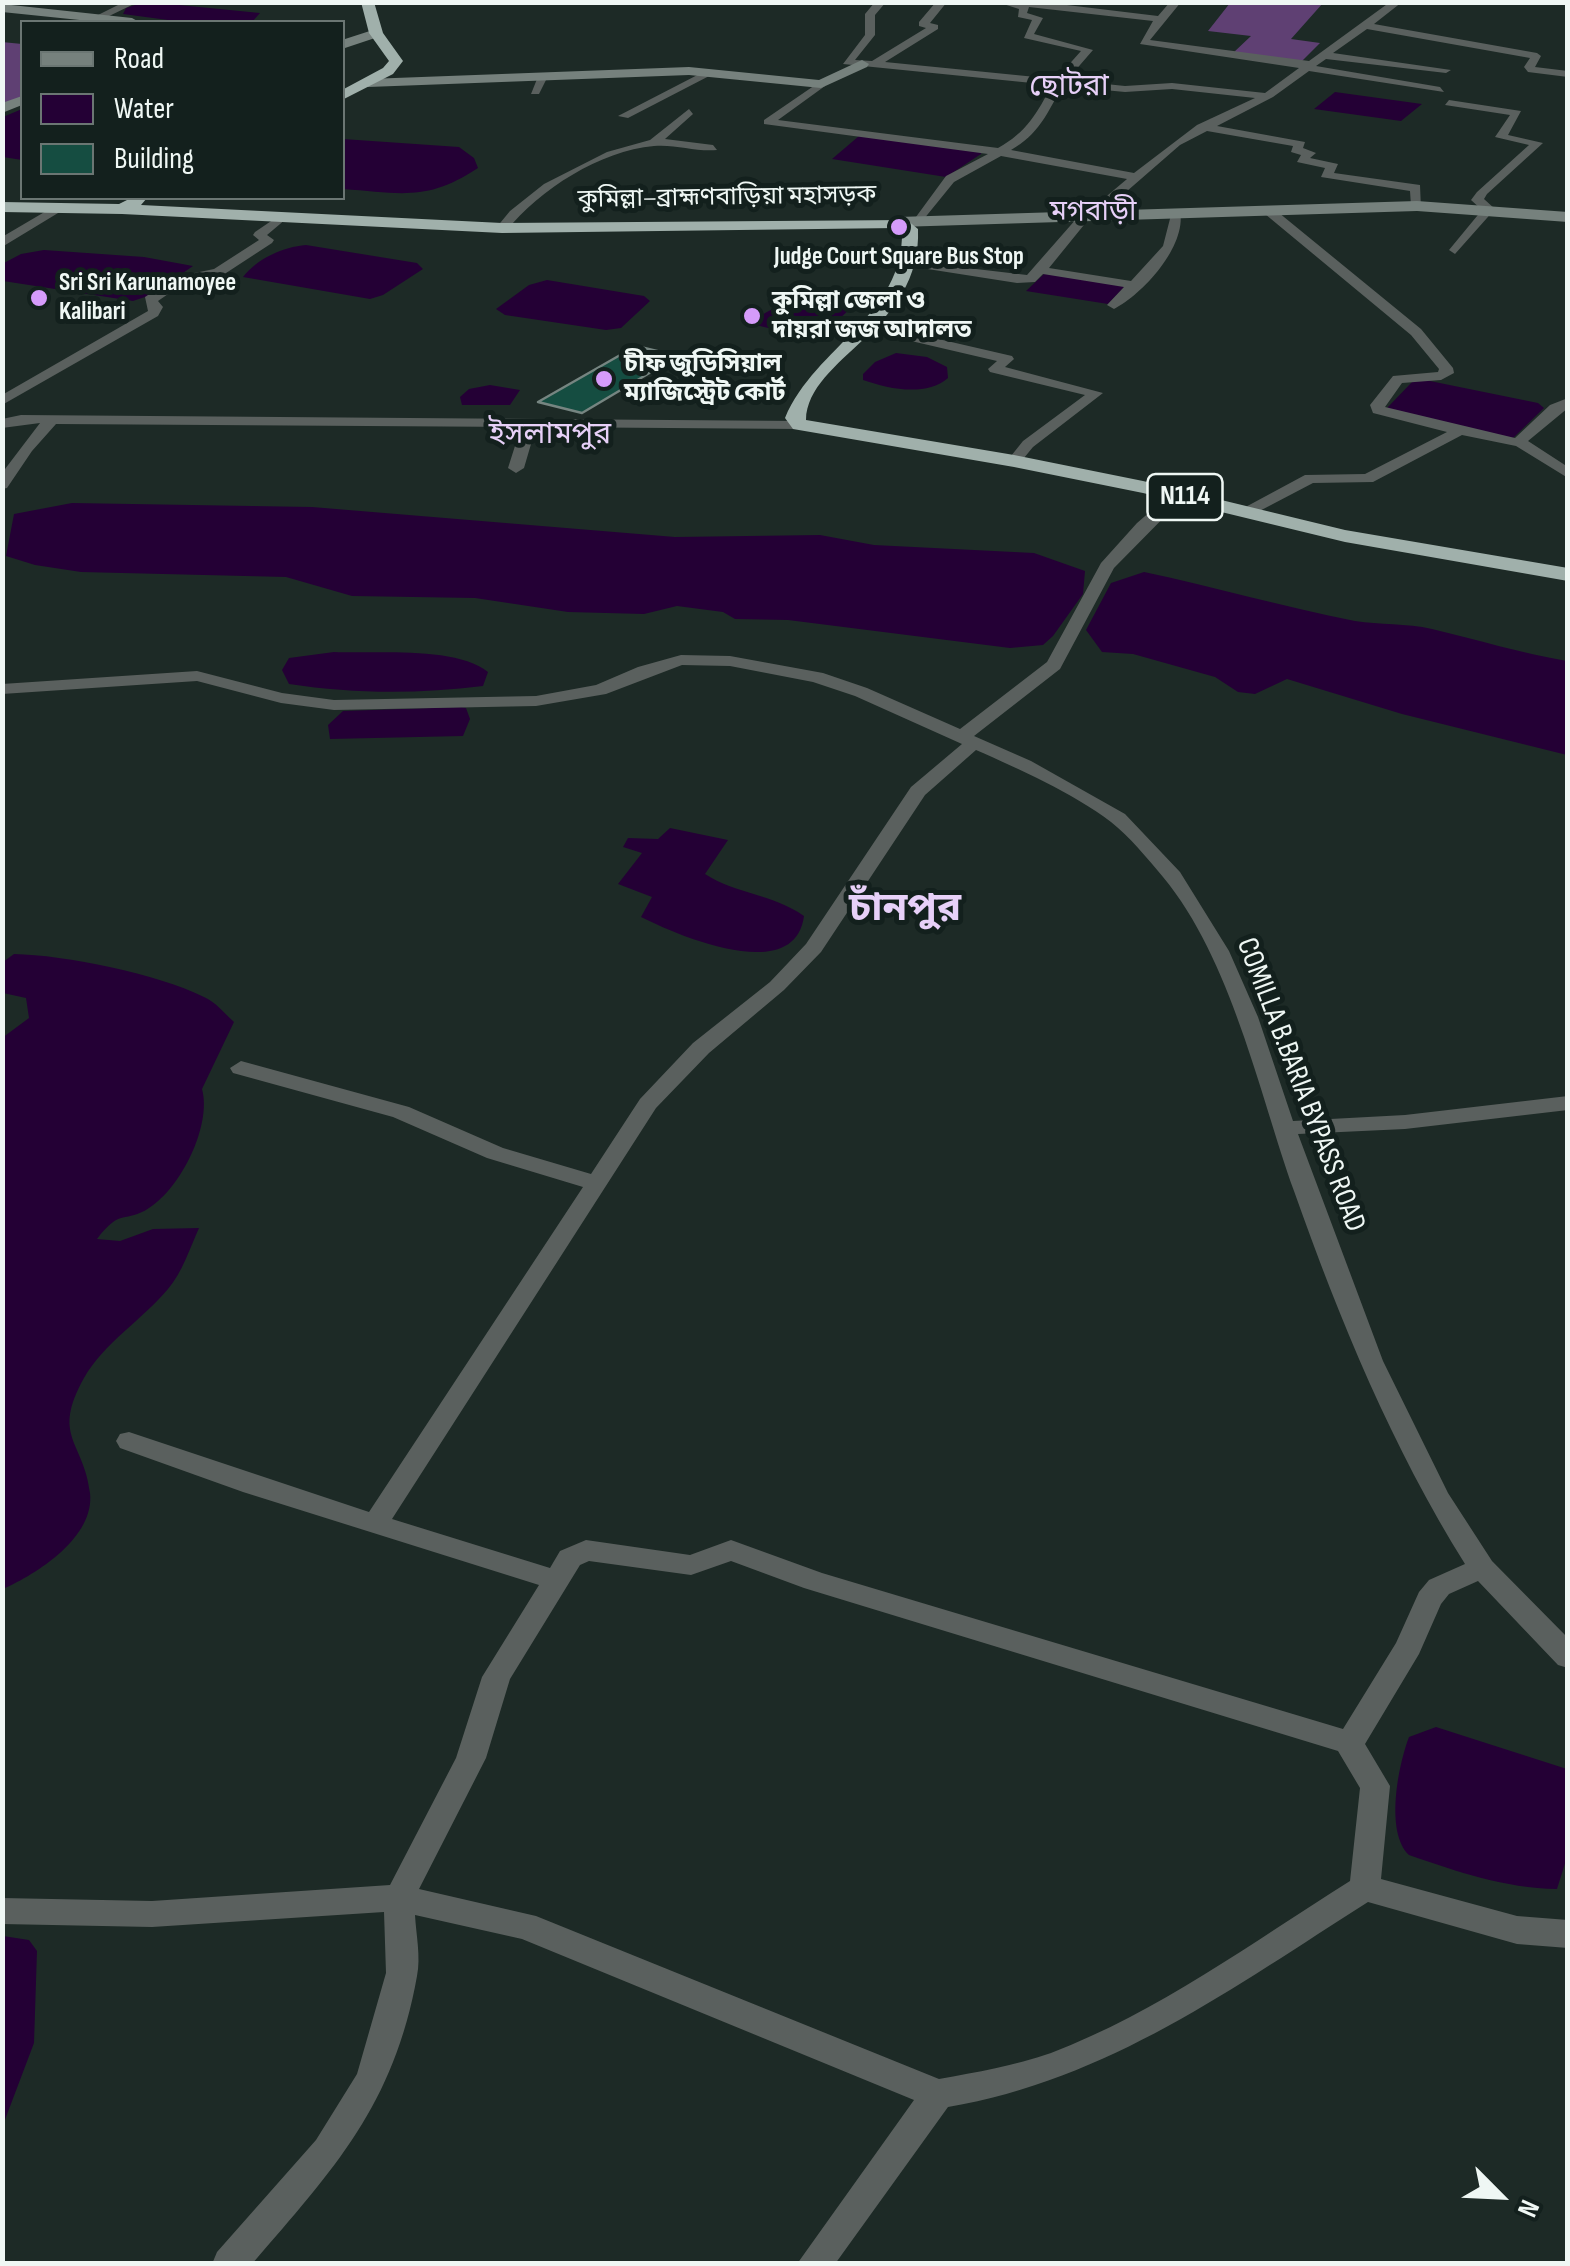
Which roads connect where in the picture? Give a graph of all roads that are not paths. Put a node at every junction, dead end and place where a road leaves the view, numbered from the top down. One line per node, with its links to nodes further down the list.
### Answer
1 (134, 2): 10 (street)
2 (367, 2): 14 (highway)
3 (881, 2): 17 (street)
4 (942, 2): 17 (street)
5 (1002, 2): 24 (street)
6 (1018, 2): 11 (street)
7 (1176, 2): 11 (street)
8 (1397, 2): 13 (street)
9 (2, 8): 10 (street)
10 (99, 17): 12 (street)
11 (1160, 19): 18 (street)
12 (119, 20)
13 (1364, 25): 16 (street); 21 (street)
14 (376, 33): 15 (street); 23 (highway)
15 (345, 44)
16 (1320, 55): 18 (street); 19 (street)
17 (858, 65): 24 (street); 26 (street)
18 (1306, 65): 27 (street); 30 (street)
19 (1446, 70)
20 (709, 72): 22 (street); 26 (street); 33 (street)
21 (1563, 74): 25 (street)
22 (543, 76): 23 (street); 28 (street)
23 (368, 82): 29 (highway)
24 (1059, 82): 30 (street); 37 (street)
25 (1548, 83)
26 (821, 84): 37 (street)
27 (1440, 90)
28 (535, 92)
29 (345, 94)
30 (1266, 96): 34 (street)
31 (1449, 104): 43 (street)
32 (689, 112): 35 (street)
33 (624, 116)
34 (1201, 127): 38 (street); 41 (street)
35 (654, 142): 36 (street); 52 (street)
36 (713, 148)
37 (1001, 152): 38 (street); 50 (street)
38 (1134, 176): 46 (street)
39 (139, 200): 42 (highway)
40 (2, 206): 44 (highway)
41 (1417, 206): 43 (street); 45 (street)
42 (122, 209): 44 (highway); 49 (highway, কুমিল্লা–ব্রাহ্মণবাড়িয়া মহাসড়ক); 52 (highway)
43 (1490, 209): 48 (street); 54 (street)
44 (58, 210): 53 (street)
45 (1268, 211): 47 (street); 68 (street)
46 (1088, 213): 47 (street); 50 (street); 56 (street)
47 (1176, 214): 57 (street)
48 (1568, 218)
49 (280, 219): 52 (highway, কুমিল্লা–ব্রাহ্মণবাড়িয়া মহাসড়ক); 60 (street)
50 (919, 221): 51 (street)
51 (898, 222): 52 (highway, কুমিল্লা–ব্রাহ্মণবাড়িয়া মহাসড়ক); 55 (highway, কুমিল্লা–ব্রাহ্মণবাড়িয়া মহাসড়ক)
52 (504, 225)
53 (2, 243)
54 (1455, 250)
55 (908, 265): 56 (street); 59 (highway)
56 (1040, 270): 57 (street)
57 (1134, 285): 58 (street)
58 (1114, 304)
59 (869, 327): 67 (highway); 70 (street)
60 (2, 401)
61 (1568, 402): 69 (street)
62 (2, 412): 63 (street)
63 (21, 419): 64 (street); 66 (street)
64 (52, 419): 65 (street); 73 (street)
65 (530, 422): 67 (street); 71 (street)
66 (2, 424)
67 (800, 425): 70 (highway, N114)
68 (1459, 431): 69 (street); 75 (street)
69 (1520, 442): 72 (street)
70 (1014, 461): 74 (highway, N114)
71 (516, 468)
72 (1568, 474)
73 (2, 485)
74 (1178, 495): 75 (highway, N114); 78 (street)
75 (1245, 513): 76 (highway, N114)
76 (1568, 575)
77 (2, 688): 78 (street, COMILLA B.BARIA BYPASS ROAD)
78 (969, 739): 81 (street, COMILLA B.BARIA BYPASS ROAD); 82 (street)
79 (241, 1068): 82 (street)
80 (1568, 1103): 81 (street)
81 (1284, 1128): 85 (street, COMILLA B.BARIA BYPASS ROAD)
82 (596, 1183): 84 (street)
83 (129, 1441): 84 (street)
84 (376, 1522): 86 (street)
85 (1482, 1568): 87 (street, COMILLA B.BARIA BYPASS ROAD); 88 (street)
86 (556, 1580): 88 (street); 90 (street)
87 (1568, 1657)
88 (1350, 1743): 89 (street)
89 (1365, 1888): 92 (street); 93 (street)
90 (399, 1898): 91 (street); 93 (street); 94 (street)
91 (2, 1910)
92 (1568, 1934)
93 (938, 2094): 95 (street)
94 (229, 2264)
95 (814, 2264)

